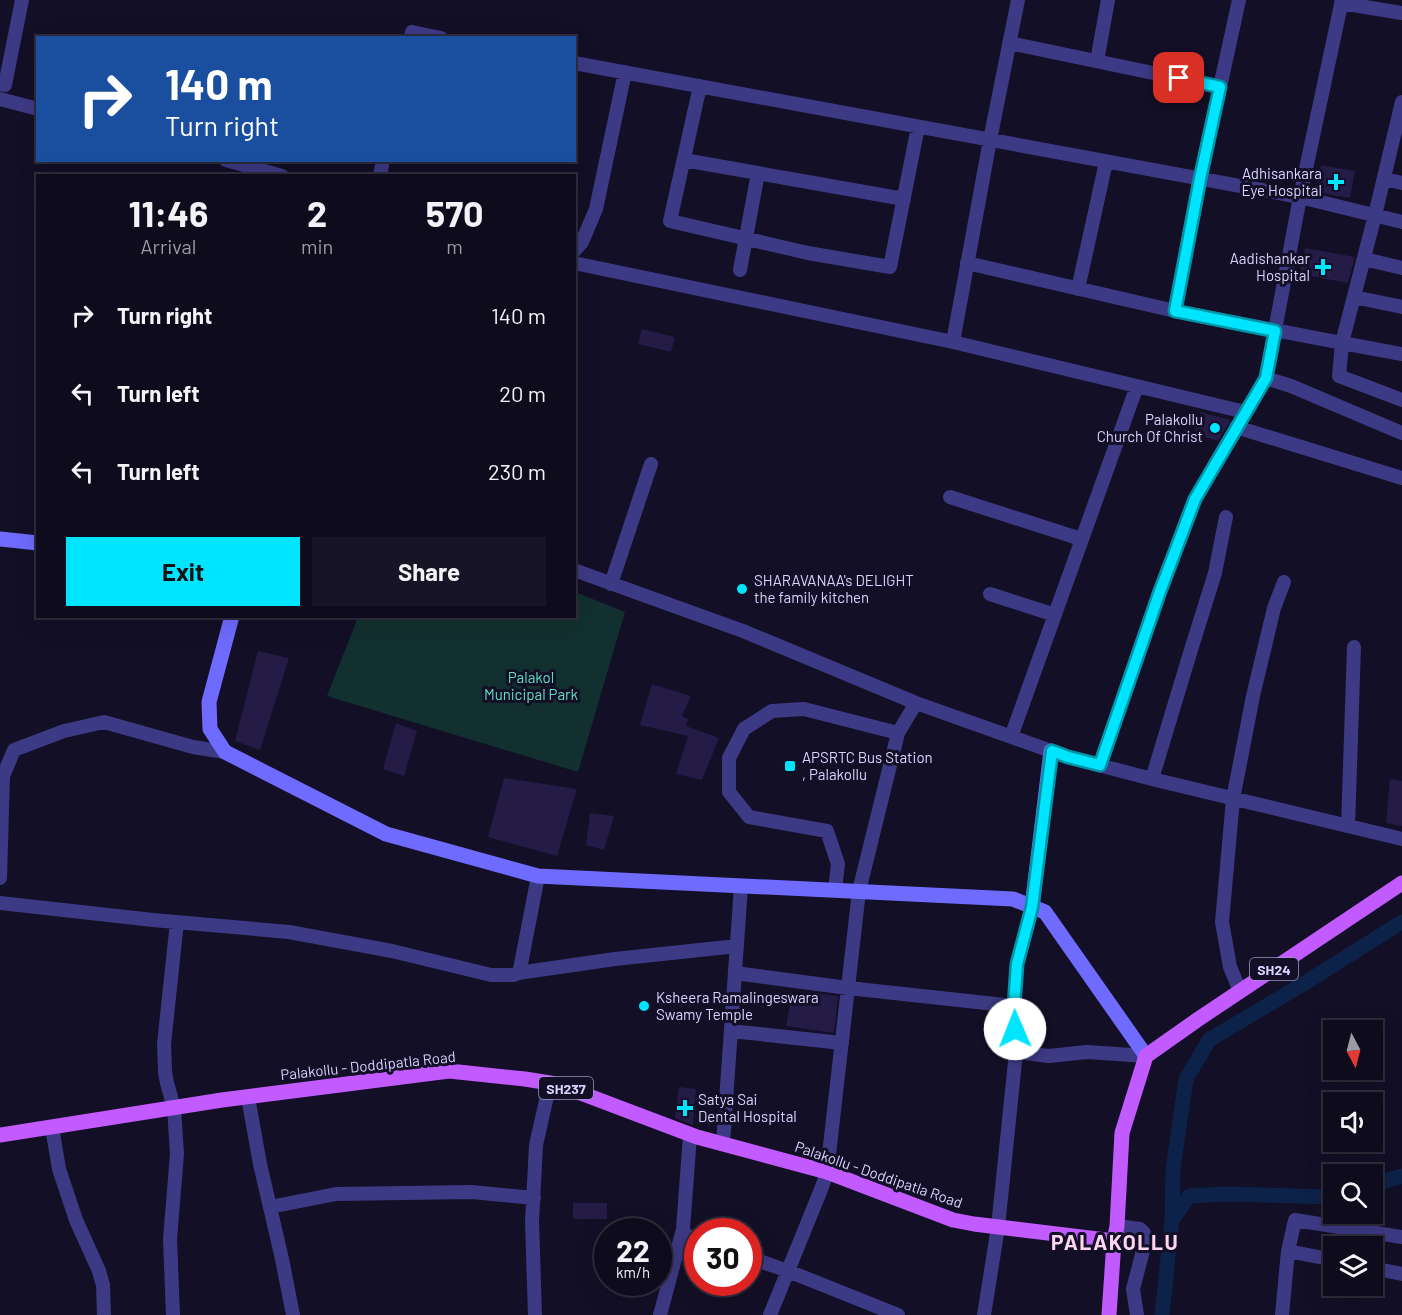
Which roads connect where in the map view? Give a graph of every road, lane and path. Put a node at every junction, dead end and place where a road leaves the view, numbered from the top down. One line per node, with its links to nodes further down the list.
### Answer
1 (22, 0): 13 (street)
2 (1018, 0): 9 (street)
3 (1108, 0): 10 (street)
4 (1239, 0): 15 (street)
5 (1341, 2): 6 (street); 30 (street)
6 (1402, 13)
7 (411, 36): 8 (street)
8 (431, 36)
9 (1010, 43): 10 (street); 21 (street)
10 (1097, 61): 15 (street)
11 (576, 63): 12 (street)
12 (625, 72): 14 (street); 35 (street)
13 (0, 84)
14 (700, 86): 19 (street); 22 (street)
15 (1220, 87): 27 (street)
16 (0, 99): 18 (street)
17 (1402, 102): 20 (street)
18 (36, 108)
19 (918, 127): 21 (street); 31 (street)
20 (1398, 138): 28 (street)
21 (990, 140): 24 (street); 38 (street)
22 (684, 160): 25 (street); 34 (street)
23 (233, 162): 26 (street)
24 (1106, 162): 27 (street); 41 (street)
25 (758, 173): 31 (street); 34 (street)
26 (275, 174)
27 (1200, 179): 30 (street); 44 (street)
28 (1384, 179): 29 (street); 32 (street)
29 (1402, 183)
30 (1300, 197): 32 (street); 45 (street)
31 (904, 199): 34 (street)
32 (1375, 215): 33 (street); 36 (street)
33 (1402, 222)
34 (746, 239): 40 (street)
35 (576, 249)
36 (1364, 259): 39 (street); 42 (street)
37 (576, 262): 46 (street)
38 (967, 263): 41 (street); 46 (street)
39 (1402, 268)
40 (740, 270)
41 (1078, 289): 44 (street)
42 (1354, 297): 43 (street); 47 (street)
43 (1402, 307)
44 (1175, 311): 45 (street)
45 (1275, 331): 47 (street); 49 (street)
46 (953, 342): 50 (street)
47 (1342, 343): 48 (street); 51 (street)
48 (1402, 354)
49 (1266, 378): 52 (street); 54 (street)
50 (1137, 386): 52 (street); 60 (street)
51 (1402, 400)
52 (1245, 412): 53 (street)
53 (1236, 427): 56 (street); 74 (street)
54 (1402, 433)
55 (651, 464): 64 (street)
56 (1402, 478)
57 (950, 497): 60 (street)
58 (1226, 517): 75 (street)
59 (0, 539): 61 (street)
60 (1081, 539): 66 (street)
61 (36, 543)
62 (576, 571): 64 (street)
63 (1284, 582): 76 (street)
64 (611, 584): 69 (street)
65 (990, 594): 66 (street)
66 (1054, 615): 71 (street)
67 (231, 618): 73 (street)
68 (1354, 647): 77 (street)
69 (916, 703): 70 (street); 71 (street)
70 (898, 733): 83 (street); 84 (street)
71 (1011, 737): 72 (street)
72 (1052, 751): 74 (street); 86 (street)
73 (225, 752): 79 (street); 80 (street)
74 (1100, 765): 75 (street)
75 (1152, 779): 76 (street)
76 (1233, 799): 77 (street); 92 (street)
77 (1348, 826): 78 (street)
78 (1402, 839)
79 (538, 876): 82 (street); 89 (street)
80 (0, 878)
81 (1402, 883): 92 (main road, SH24)
82 (741, 885): 83 (street); 88 (street)
83 (835, 890): 84 (street)
84 (859, 891): 86 (street); 91 (street)
85 (0, 903): 87 (street)
86 (1032, 907): 93 (street); 97 (street)
87 (177, 922): 89 (street); 100 (street)
88 (737, 946): 89 (street); 90 (street)
89 (518, 973)
90 (735, 973): 91 (street); 94 (street)
91 (848, 988): 93 (street); 95 (street)
92 (1240, 991): 97 (main road, SH24)
93 (1014, 1006): 96 (street)
94 (731, 1031): 95 (street); 104 (street)
95 (842, 1043): 105 (street)
96 (1016, 1052): 97 (street); 108 (street)
97 (1146, 1056): 109 (main road)
98 (550, 1083): 99 (main road, Palakollu - Doddipatla Road / SH237); 103 (main road, Palakollu - Doddipatla Road / SH237); 106 (street)
99 (248, 1097): 100 (main road, Palakollu - Doddipatla Road / SH237); 107 (street)
100 (174, 1108): 101 (main road, Palakollu - Doddipatla Road / SH237); 119 (street)
101 (52, 1127): 102 (main road, Palakollu - Doddipatla Road / SH237); 118 (street)
102 (0, 1135)
103 (690, 1135): 104 (main road, Palakollu - Doddipatla Road / SH237); 110 (street)
104 (723, 1144): 105 (main road, Palakollu - Doddipatla Road / SH237)
105 (826, 1172): 108 (main road, Palakollu - Doddipatla Road / SH237); 116 (street)
106 (534, 1198): 107 (street); 121 (street)
107 (270, 1207): 120 (street)
108 (998, 1227): 109 (main road, Palakollu - Doddipatla Road / SH237); 125 (street)
109 (1116, 1233): 126 (main road); 127 (street)
110 (682, 1234): 122 (street)
111 (1402, 1237): 112 (street)
112 (1288, 1251): 113 (street); 128 (street)
113 (1323, 1258)
114 (762, 1262): 116 (street)
115 (1383, 1270): 117 (street)
116 (788, 1271): 123 (street); 124 (street)
117 (1402, 1274)
118 (104, 1315)
119 (173, 1315)
120 (293, 1315)
121 (535, 1315)
122 (660, 1315)
123 (770, 1315)
124 (898, 1315)
125 (984, 1315)
126 (1109, 1315)
127 (1137, 1315)
128 (1282, 1315)

